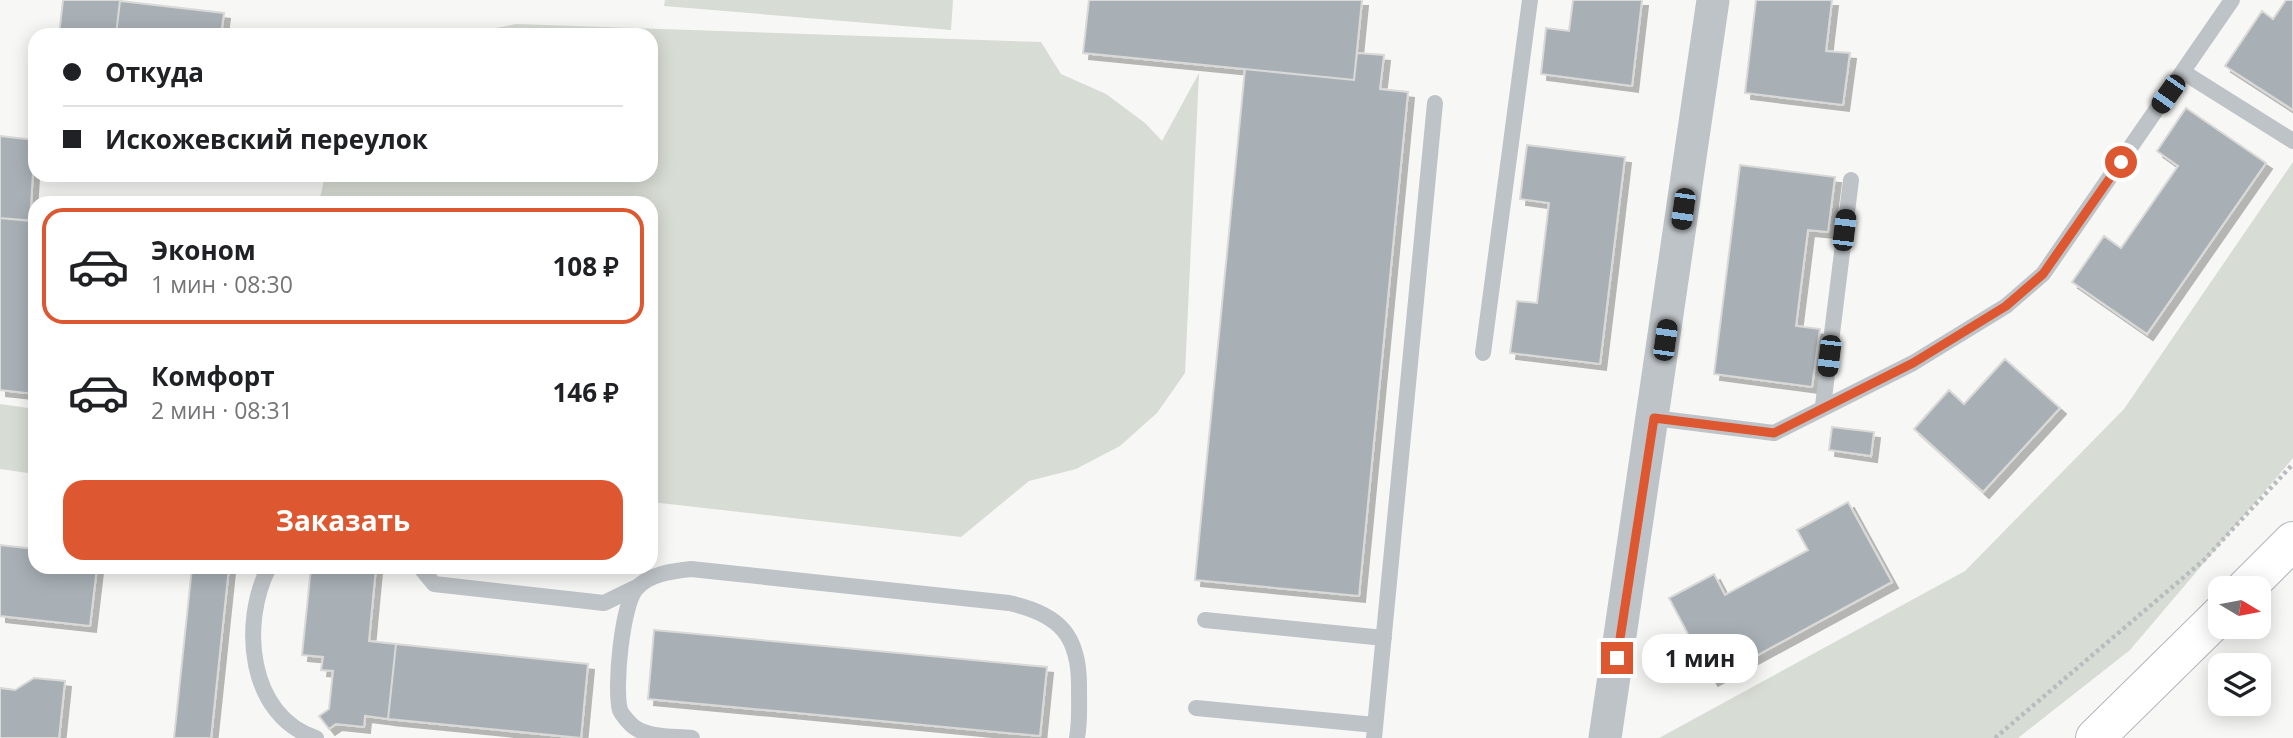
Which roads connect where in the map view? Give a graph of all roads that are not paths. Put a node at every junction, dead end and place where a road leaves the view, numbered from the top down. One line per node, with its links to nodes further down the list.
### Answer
1 (1530, 0): 8 (lane)
2 (1713, 0): 10 (street)
3 (2232, 0): 4 (lane)
4 (2183, 72): 6 (lane); 9 (lane)
5 (1435, 103): 18 (lane)
6 (2293, 141)
7 (1851, 180): 9 (lane)
8 (1483, 353)
9 (1823, 406): 10 (lane)
10 (1654, 418): 25 (street)
11 (2293, 541): 14 (main road)
12 (265, 574): 22 (lane)
13 (426, 574): 15 (lane)
14 (2258, 576)
15 (637, 587): 20 (lane); 24 (lane)
16 (1205, 620): 18 (lane)
17 (2208, 627): 26 (main road)
18 (1384, 638): 21 (lane)
19 (1196, 708): 21 (lane)
20 (626, 731): 23 (lane)
21 (1374, 732)
22 (316, 738)
23 (692, 738)
24 (1077, 738)
25 (1605, 738)
26 (2095, 738)

